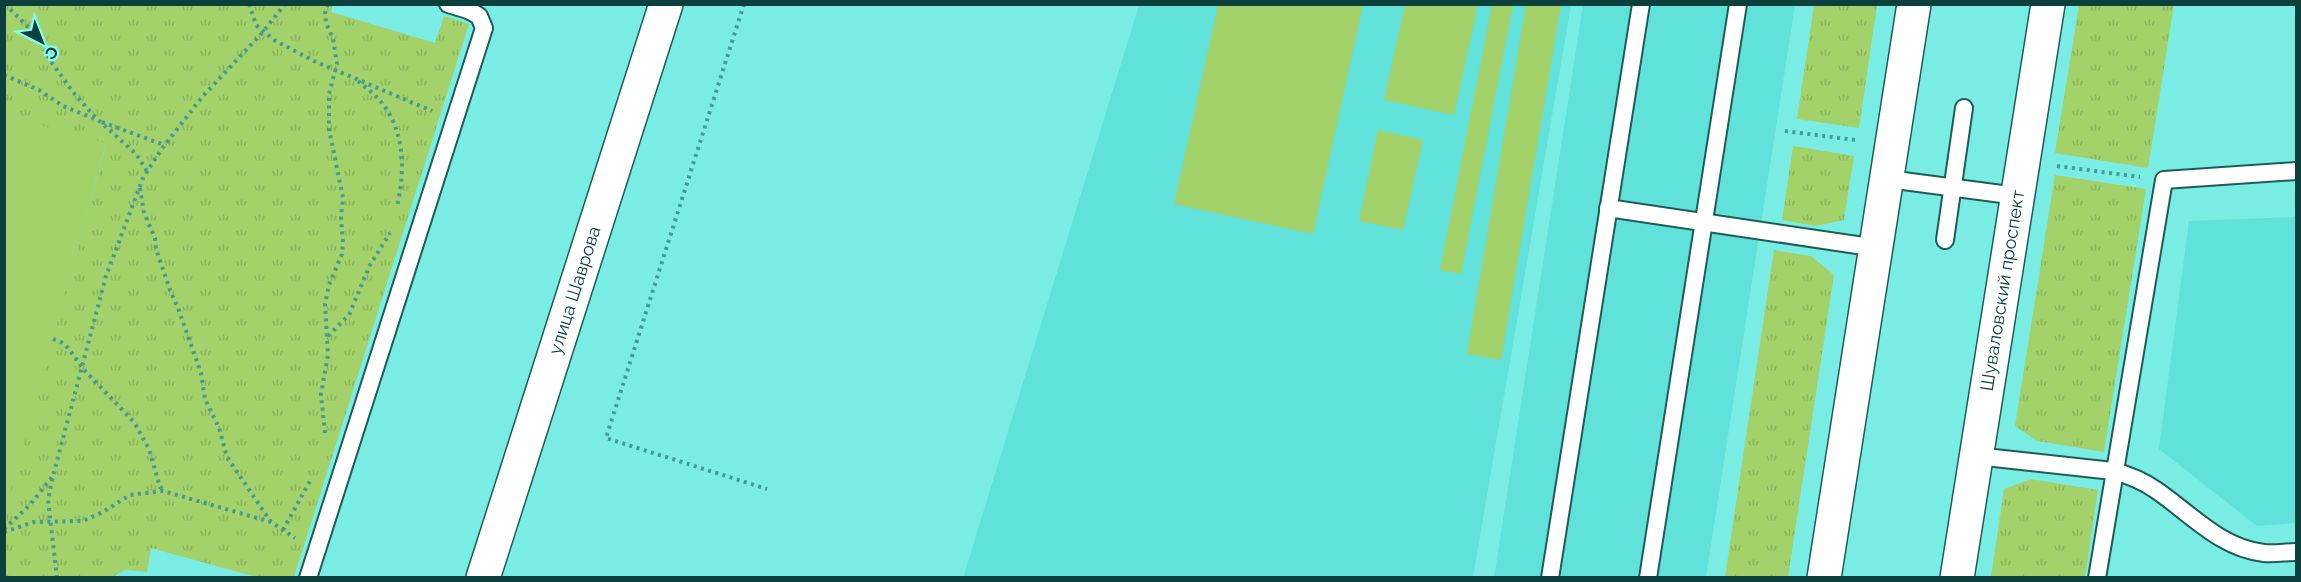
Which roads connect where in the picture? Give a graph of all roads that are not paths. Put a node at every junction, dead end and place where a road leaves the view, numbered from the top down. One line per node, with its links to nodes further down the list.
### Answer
1 (448, 4): 7 (lane)
2 (666, 4): 21 (main road, улица Шаврова)
3 (1641, 4): 13 (lane)
4 (1738, 4): 14 (lane)
5 (1914, 4): 10 (main road)
6 (2048, 4): 12 (main road, Шуваловский проспект)
7 (469, 7): 20 (lane)
8 (1964, 108): 11 (lane)
9 (2296, 171): 18 (lane)
10 (1888, 180): 11 (lane); 16 (main road)
11 (1953, 188): 12 (lane); 15 (lane)
12 (2017, 196): 17 (main road, Шуваловский проспект)
13 (1608, 208): 14 (lane); 22 (lane)
14 (1703, 222): 16 (lane); 23 (lane)
15 (1945, 240)
16 (1877, 248): 24 (main road)
17 (1976, 456): 18 (lane); 25 (main road, Шуваловский проспект)
18 (2113, 471): 19 (lane); 26 (lane)
19 (2296, 552)
20 (308, 578)
21 (483, 578)
22 (1550, 578)
23 (1648, 578)
24 (1824, 578)
25 (1957, 578)
26 (2097, 578)

